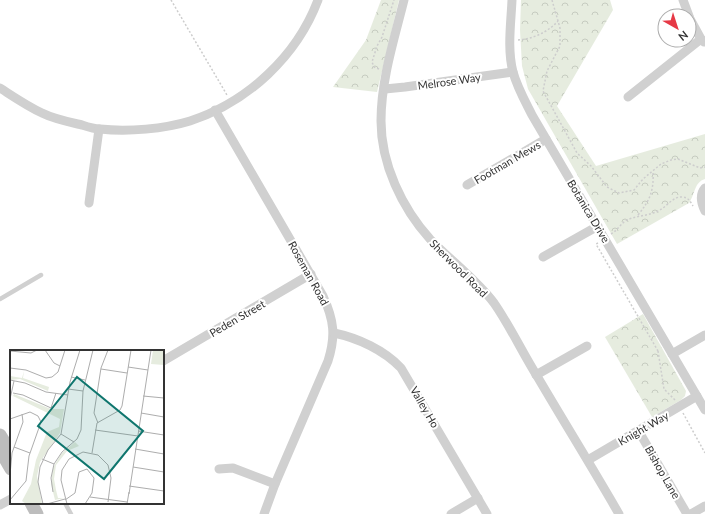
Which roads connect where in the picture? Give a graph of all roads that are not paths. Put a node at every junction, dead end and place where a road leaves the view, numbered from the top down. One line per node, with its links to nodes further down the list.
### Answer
1 (318, 0): 10 (street)
2 (404, 0): 8 (street, Sherwood Road)
3 (512, 0): 6 (street, Botanica Drive)
4 (697, 30): 5 (street)
5 (703, 41): 9 (street)
6 (513, 72): 8 (street, Melrose Way); 12 (street, Botanica Drive)
7 (0, 88): 11 (street)
8 (384, 89): 27 (street, Sherwood Road)
9 (628, 97)
10 (215, 110): 11 (street); 19 (street, Roseman Road)
11 (99, 129): 15 (street)
12 (546, 139): 13 (street, Footman Mews); 17 (street, Botanica Drive)
13 (467, 185)
14 (705, 188): 16 (street)
15 (89, 203)
16 (703, 207)
17 (598, 226): 18 (street); 25 (street, Botanica Drive)
18 (543, 257)
19 (311, 274): 22 (street, Roseman Road); 26 (street, Peden Street)
20 (41, 276): 21 (lane)
21 (0, 299)
22 (334, 333): 36 (street, Roseman Road); 37 (street, Valley Ho)
23 (705, 335): 25 (street)
24 (587, 346): 27 (street)
25 (672, 354): 28 (street, Botanica Drive)
26 (164, 360)
27 (536, 375): 33 (street, Sherwood Road)
28 (697, 396): 29 (street, Botanica Drive); 30 (street, Knight Way)
29 (705, 410)
30 (638, 430): 33 (street, Knight Way); 51 (street, Bishop Lane)
31 (0, 434): 32 (main road)
32 (7, 452): 34 (main road)
33 (588, 460): 50 (street, Sherwood Road)
34 (10, 465)
35 (219, 469): 36 (street)
36 (275, 484): 47 (street, Roseman Road)
37 (478, 498): 48 (street); 49 (street, Valley Ho)
38 (10, 500): 42 (street)
39 (32, 504): 44 (main road)
40 (41, 504): 45 (main road)
41 (66, 504): 46 (lane)
42 (0, 505)
43 (705, 506): 52 (street)
44 (38, 514)
45 (46, 514)
46 (71, 514)
47 (264, 514)
48 (451, 514)
49 (487, 514)
50 (619, 514)
51 (687, 514)
52 (691, 514)

